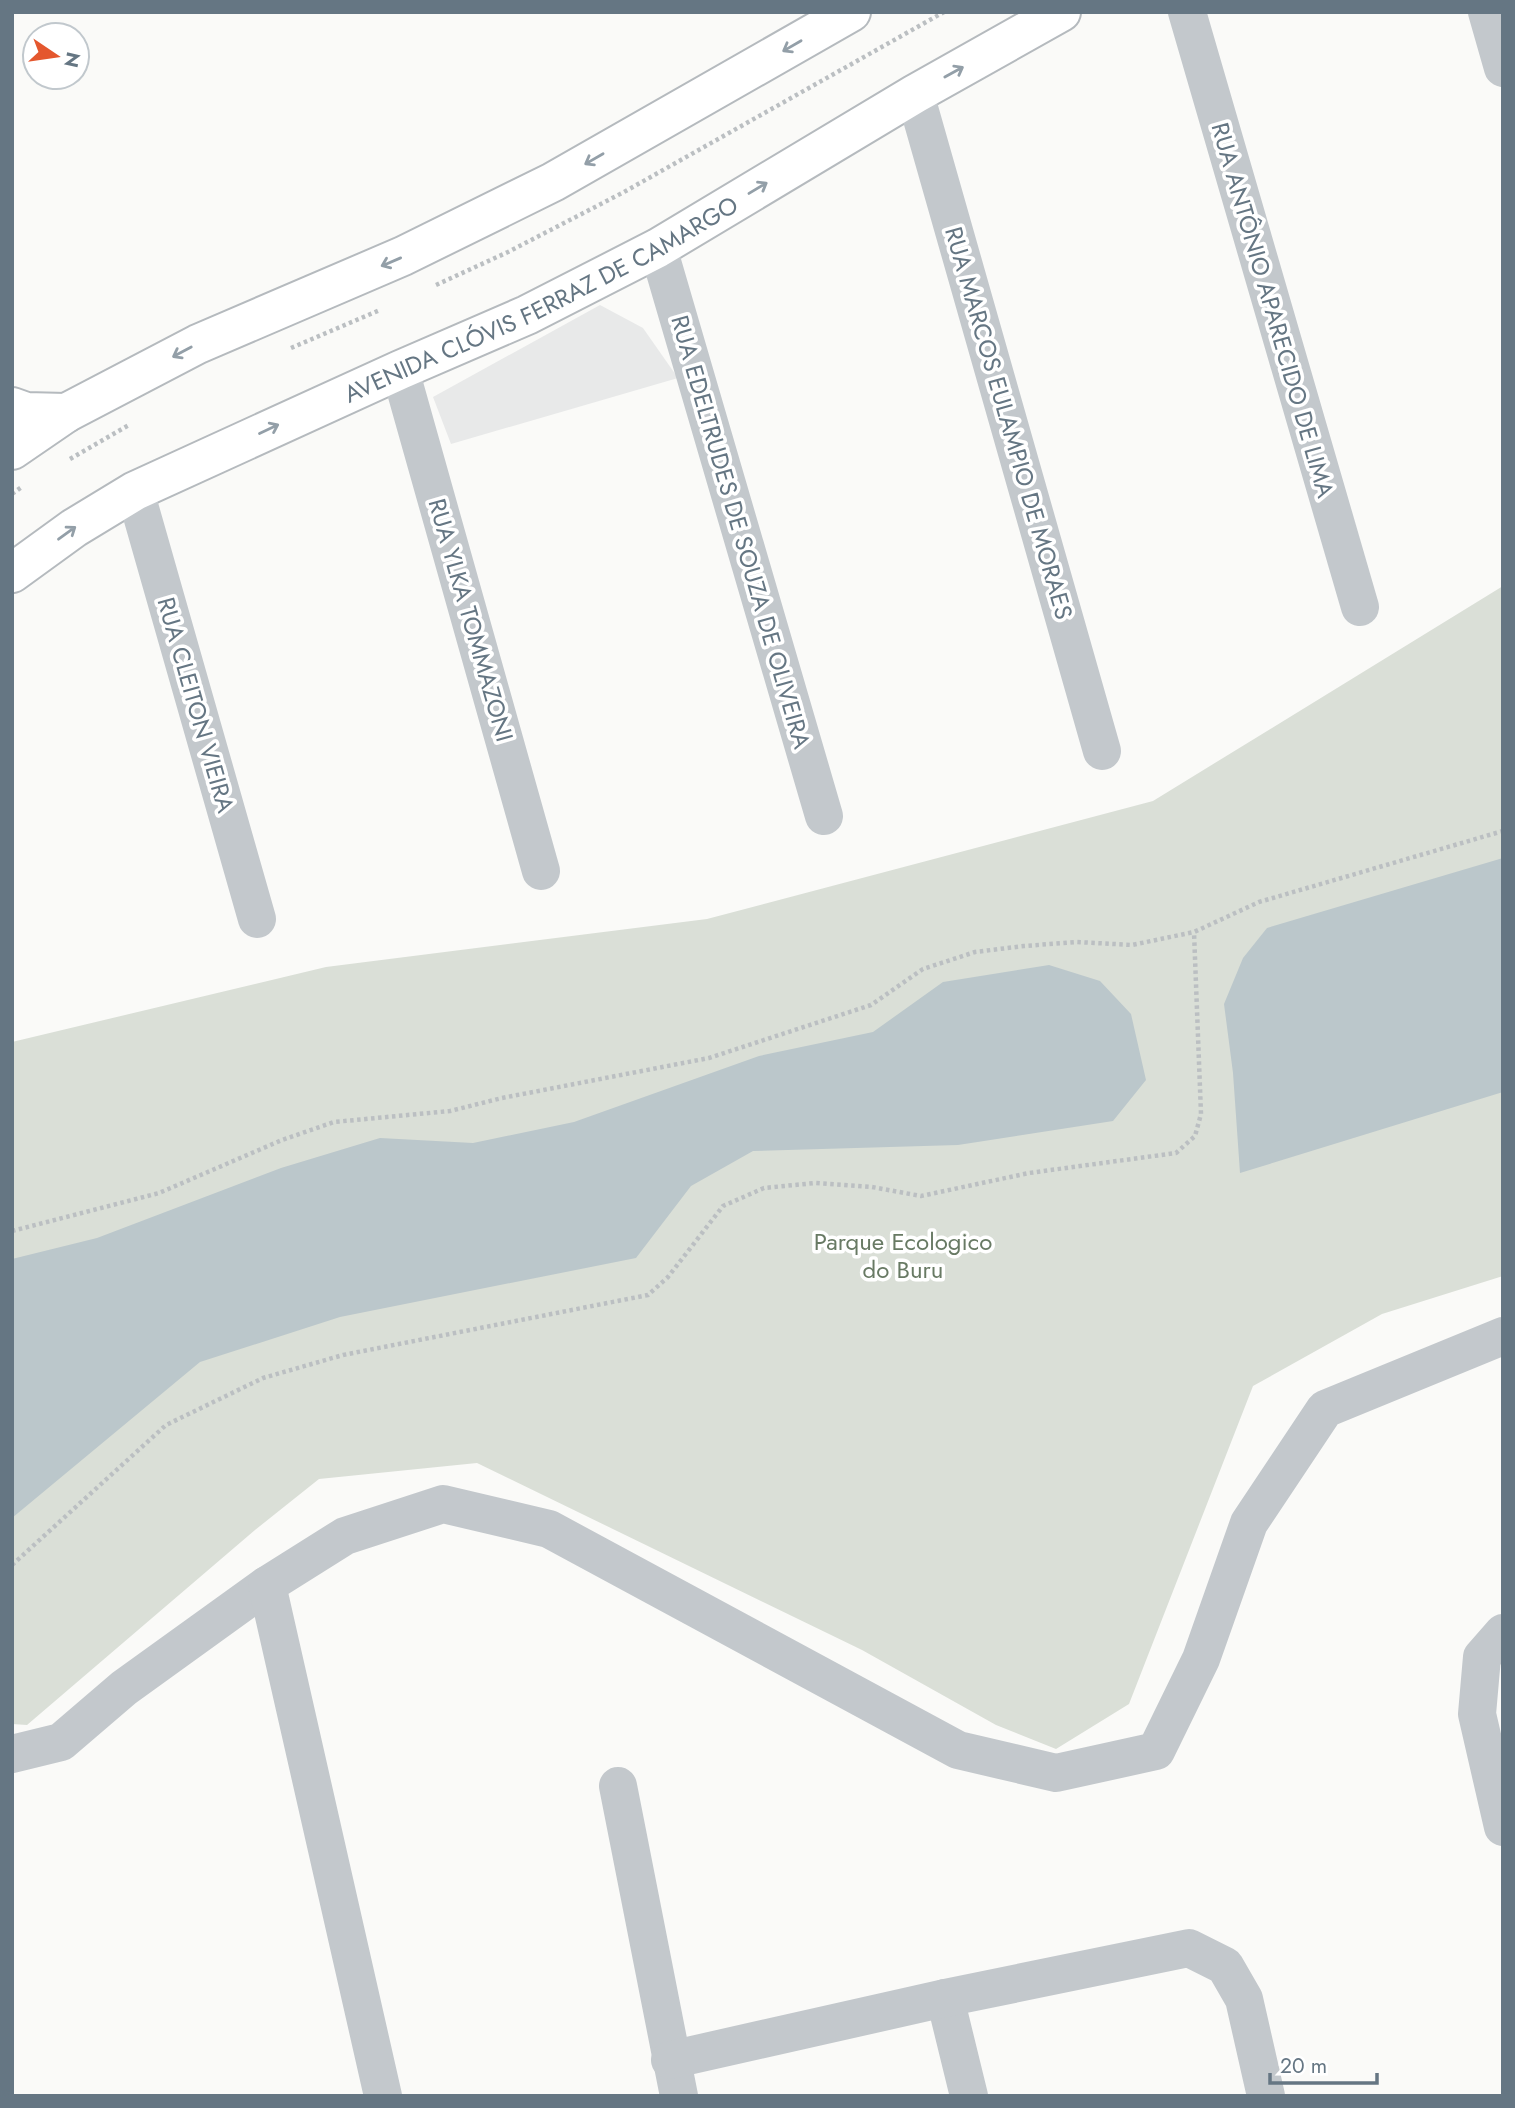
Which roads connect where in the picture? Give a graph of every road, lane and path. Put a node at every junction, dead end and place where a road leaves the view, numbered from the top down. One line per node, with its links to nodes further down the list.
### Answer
1 (851, 12): 10 (main road, one-way to 10)
2 (1061, 12): 6 (main road, AVENIDA CLÓVIS FERRAZ DE CAMARGO, one-way to 2)
3 (1187, 12): 14 (street, RUA ANTÔNIO APARECIDO DE LIMA)
4 (1487, 12): 5 (street)
5 (1503, 68)
6 (915, 94): 7 (main road, AVENIDA CLÓVIS FERRAZ DE CAMARGO, one-way to 6); 15 (street, RUA MARCOS EULAMPIO DE MORAES)
7 (658, 248): 8 (main road, AVENIDA CLÓVIS FERRAZ DE CAMARGO); 16 (street, RUA EDELTRUDES DE SOUZA DE OLIVEIRA)
8 (400, 370): 12 (main road, AVENIDA CLÓVIS FERRAZ DE CAMARGO, one-way to 8); 18 (street, RUA YLKA TOMMAZONI)
9 (12, 407): 10 (main road)
10 (66, 414): 11 (main road)
11 (12, 450)
12 (135, 491): 13 (main road, AVENIDA CLÓVIS FERRAZ DE CAMARGO, one-way to 12); 19 (street, RUA CLEITON VIEIRA)
13 (12, 573)
14 (1360, 607)
15 (1102, 751)
16 (824, 816)
17 (1503, 831): 20 (path)
18 (541, 871)
19 (257, 919)
20 (1194, 932): 21 (path); 23 (path)
21 (12, 1231)
22 (1503, 1336): 24 (street)
23 (12, 1565)
24 (267, 1585): 26 (street); 31 (street)
25 (1503, 1633): 28 (street)
26 (12, 1754)
27 (618, 1786): 30 (street)
28 (1503, 1827)
29 (944, 1998): 30 (street); 32 (street); 33 (street)
30 (674, 2078)
31 (383, 2096)
32 (969, 2096)
33 (1266, 2096)

